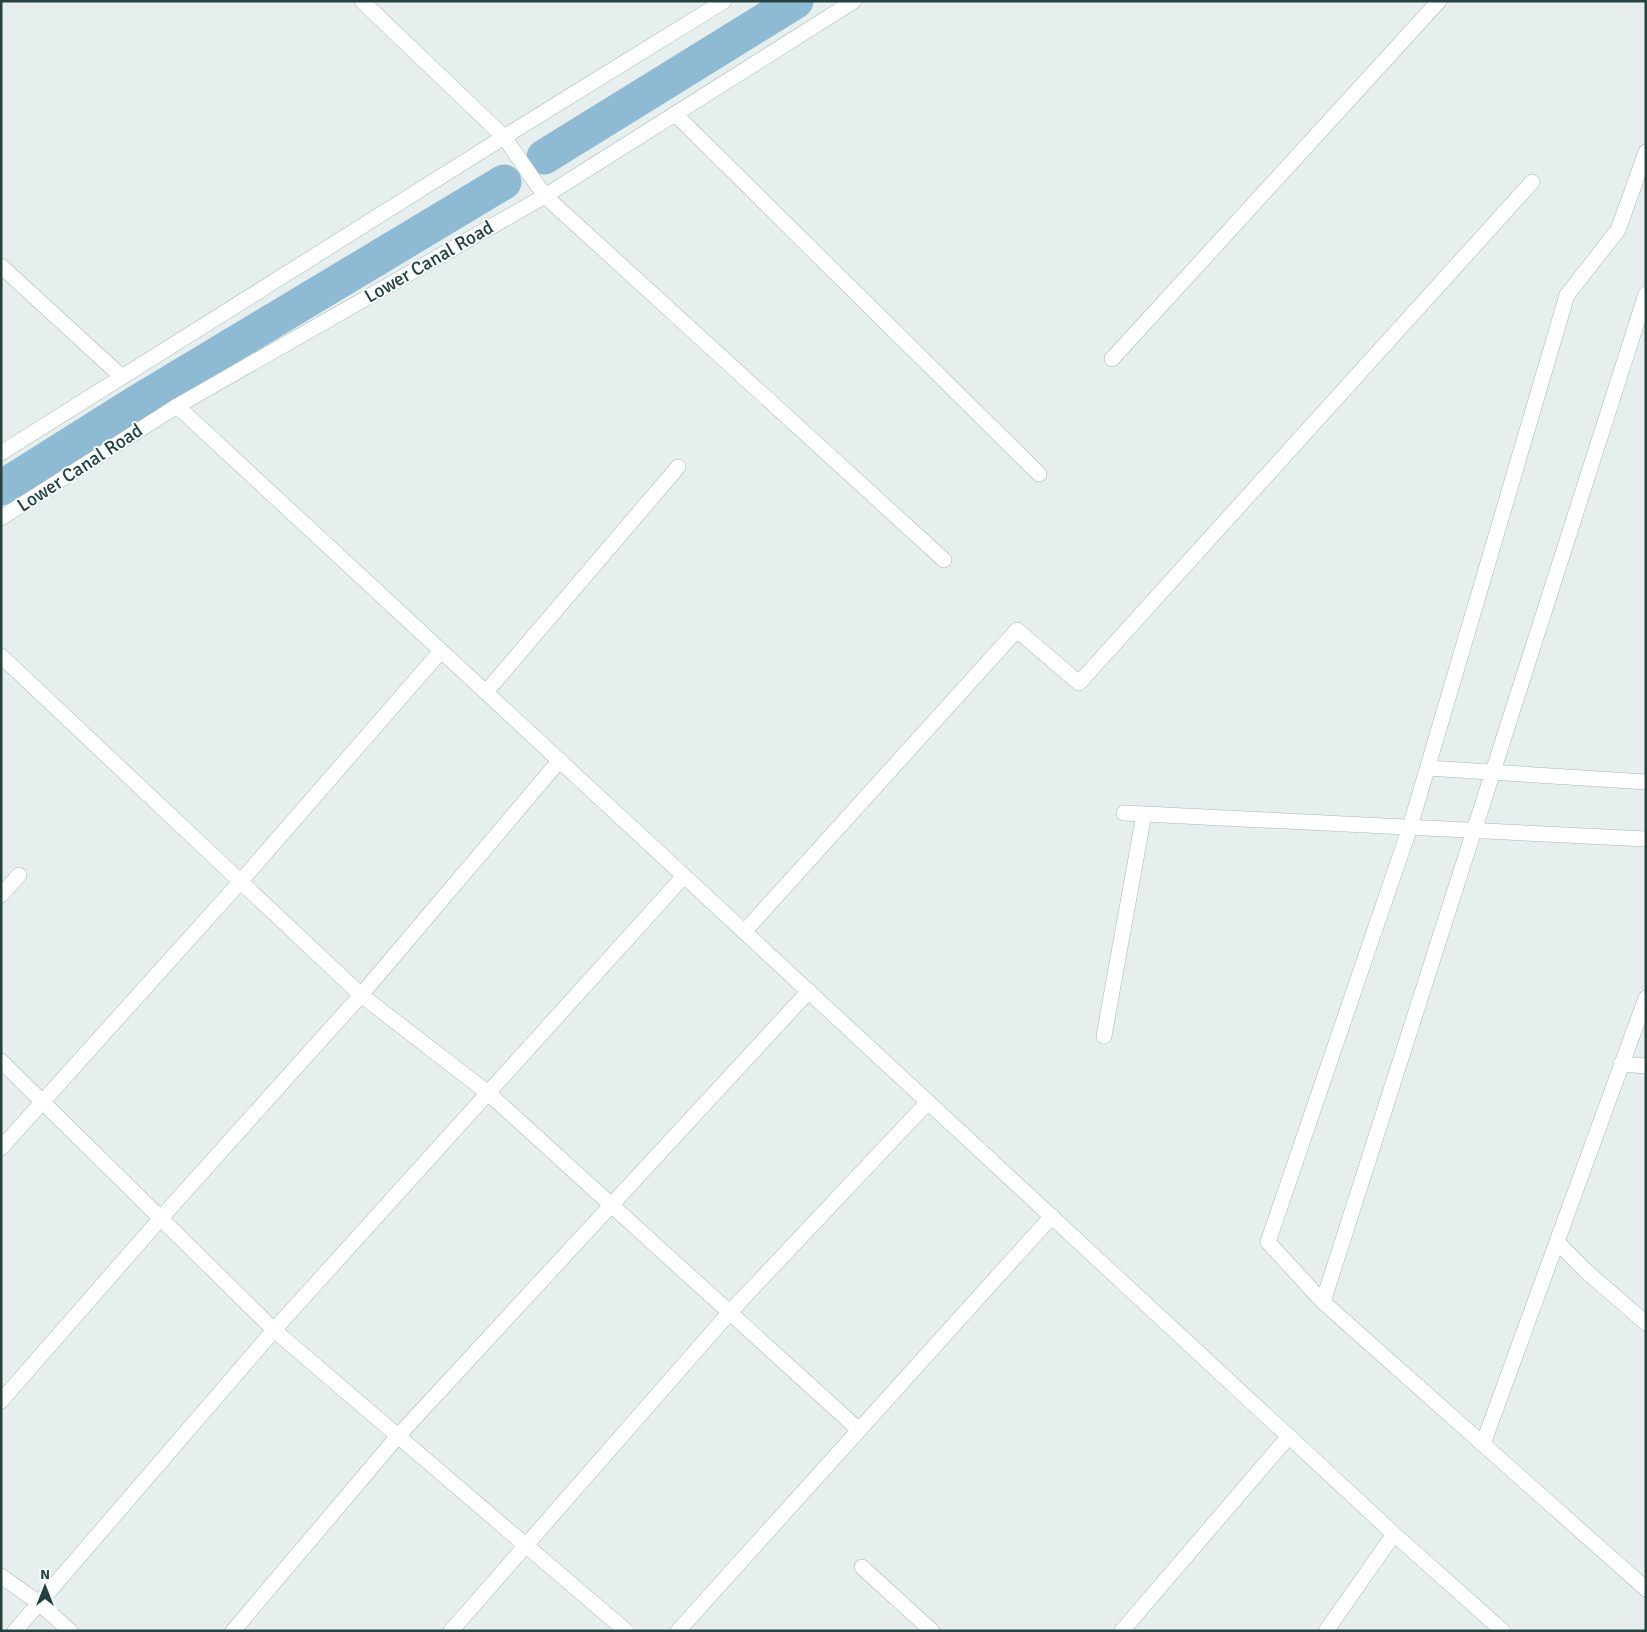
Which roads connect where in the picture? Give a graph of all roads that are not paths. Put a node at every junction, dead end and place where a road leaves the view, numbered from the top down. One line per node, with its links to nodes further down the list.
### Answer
1 (362, 1): 6 (street)
2 (724, 1): 6 (street)
3 (854, 1): 5 (street, Lower Canal Road)
4 (1439, 1): 12 (street)
5 (675, 114): 9 (street, Lower Canal Road); 17 (street)
6 (504, 137): 9 (street); 13 (street)
7 (1646, 152): 24 (street)
8 (1532, 182): 36 (street)
9 (545, 196): 14 (street, Lower Canal Road); 19 (street)
10 (1, 266): 13 (street)
11 (1646, 294): 25 (street)
12 (1112, 359)
13 (122, 377): 15 (street)
14 (177, 406): 18 (street, Lower Canal Road); 20 (street)
15 (1, 453)
16 (678, 467): 22 (street)
17 (1039, 474)
18 (1, 518)
19 (944, 560)
20 (441, 651): 22 (street); 34 (street)
21 (1, 656): 34 (street)
22 (486, 692): 23 (street)
23 (560, 760): 33 (street); 38 (street)
24 (1428, 768): 25 (street); 29 (street)
25 (1492, 772): 26 (street); 30 (street)
26 (1646, 782)
27 (1124, 813): 28 (street)
28 (1144, 814): 29 (street); 40 (street)
29 (1410, 827): 30 (street); 52 (street)
30 (1475, 830): 31 (street); 52 (street)
31 (1646, 839)
32 (19, 875): 35 (street)
33 (684, 876): 36 (street); 44 (street)
34 (241, 881): 38 (street); 45 (street)
35 (1, 895)
36 (744, 932): 37 (street)
37 (809, 991): 46 (street); 48 (street)
38 (362, 995): 44 (street); 50 (street)
39 (1646, 998): 42 (street)
40 (1104, 1036)
41 (1, 1061): 45 (street)
42 (1621, 1064): 43 (street); 51 (street)
43 (1646, 1066)
44 (488, 1093): 48 (street); 55 (street)
45 (43, 1102): 47 (street); 50 (street)
46 (928, 1102): 49 (street); 53 (street)
47 (1, 1148)
48 (611, 1205): 53 (street); 58 (street)
49 (1052, 1216): 57 (street); 59 (street)
50 (161, 1218): 55 (street); 56 (street)
51 (1557, 1242): 54 (street); 60 (street)
52 (1324, 1302): 60 (street)
53 (730, 1312): 57 (street); 62 (street)
54 (1646, 1323)
55 (274, 1330): 58 (street); 66 (street)
56 (1, 1401)
57 (859, 1430): 72 (street)
58 (398, 1436): 62 (street); 69 (street)
59 (1289, 1436): 61 (street); 74 (street)
60 (1483, 1444): 65 (street)
61 (1394, 1534): 75 (street); 76 (street)
62 (526, 1545): 70 (street); 71 (street)
63 (862, 1567): 73 (street)
64 (1, 1576): 66 (street)
65 (1646, 1589)
66 (39, 1603): 67 (street); 68 (street)
67 (14, 1631)
68 (70, 1631)
69 (232, 1631)
70 (451, 1631)
71 (626, 1631)
72 (678, 1631)
73 (932, 1631)
74 (1122, 1631)
75 (1326, 1631)
76 (1503, 1631)

